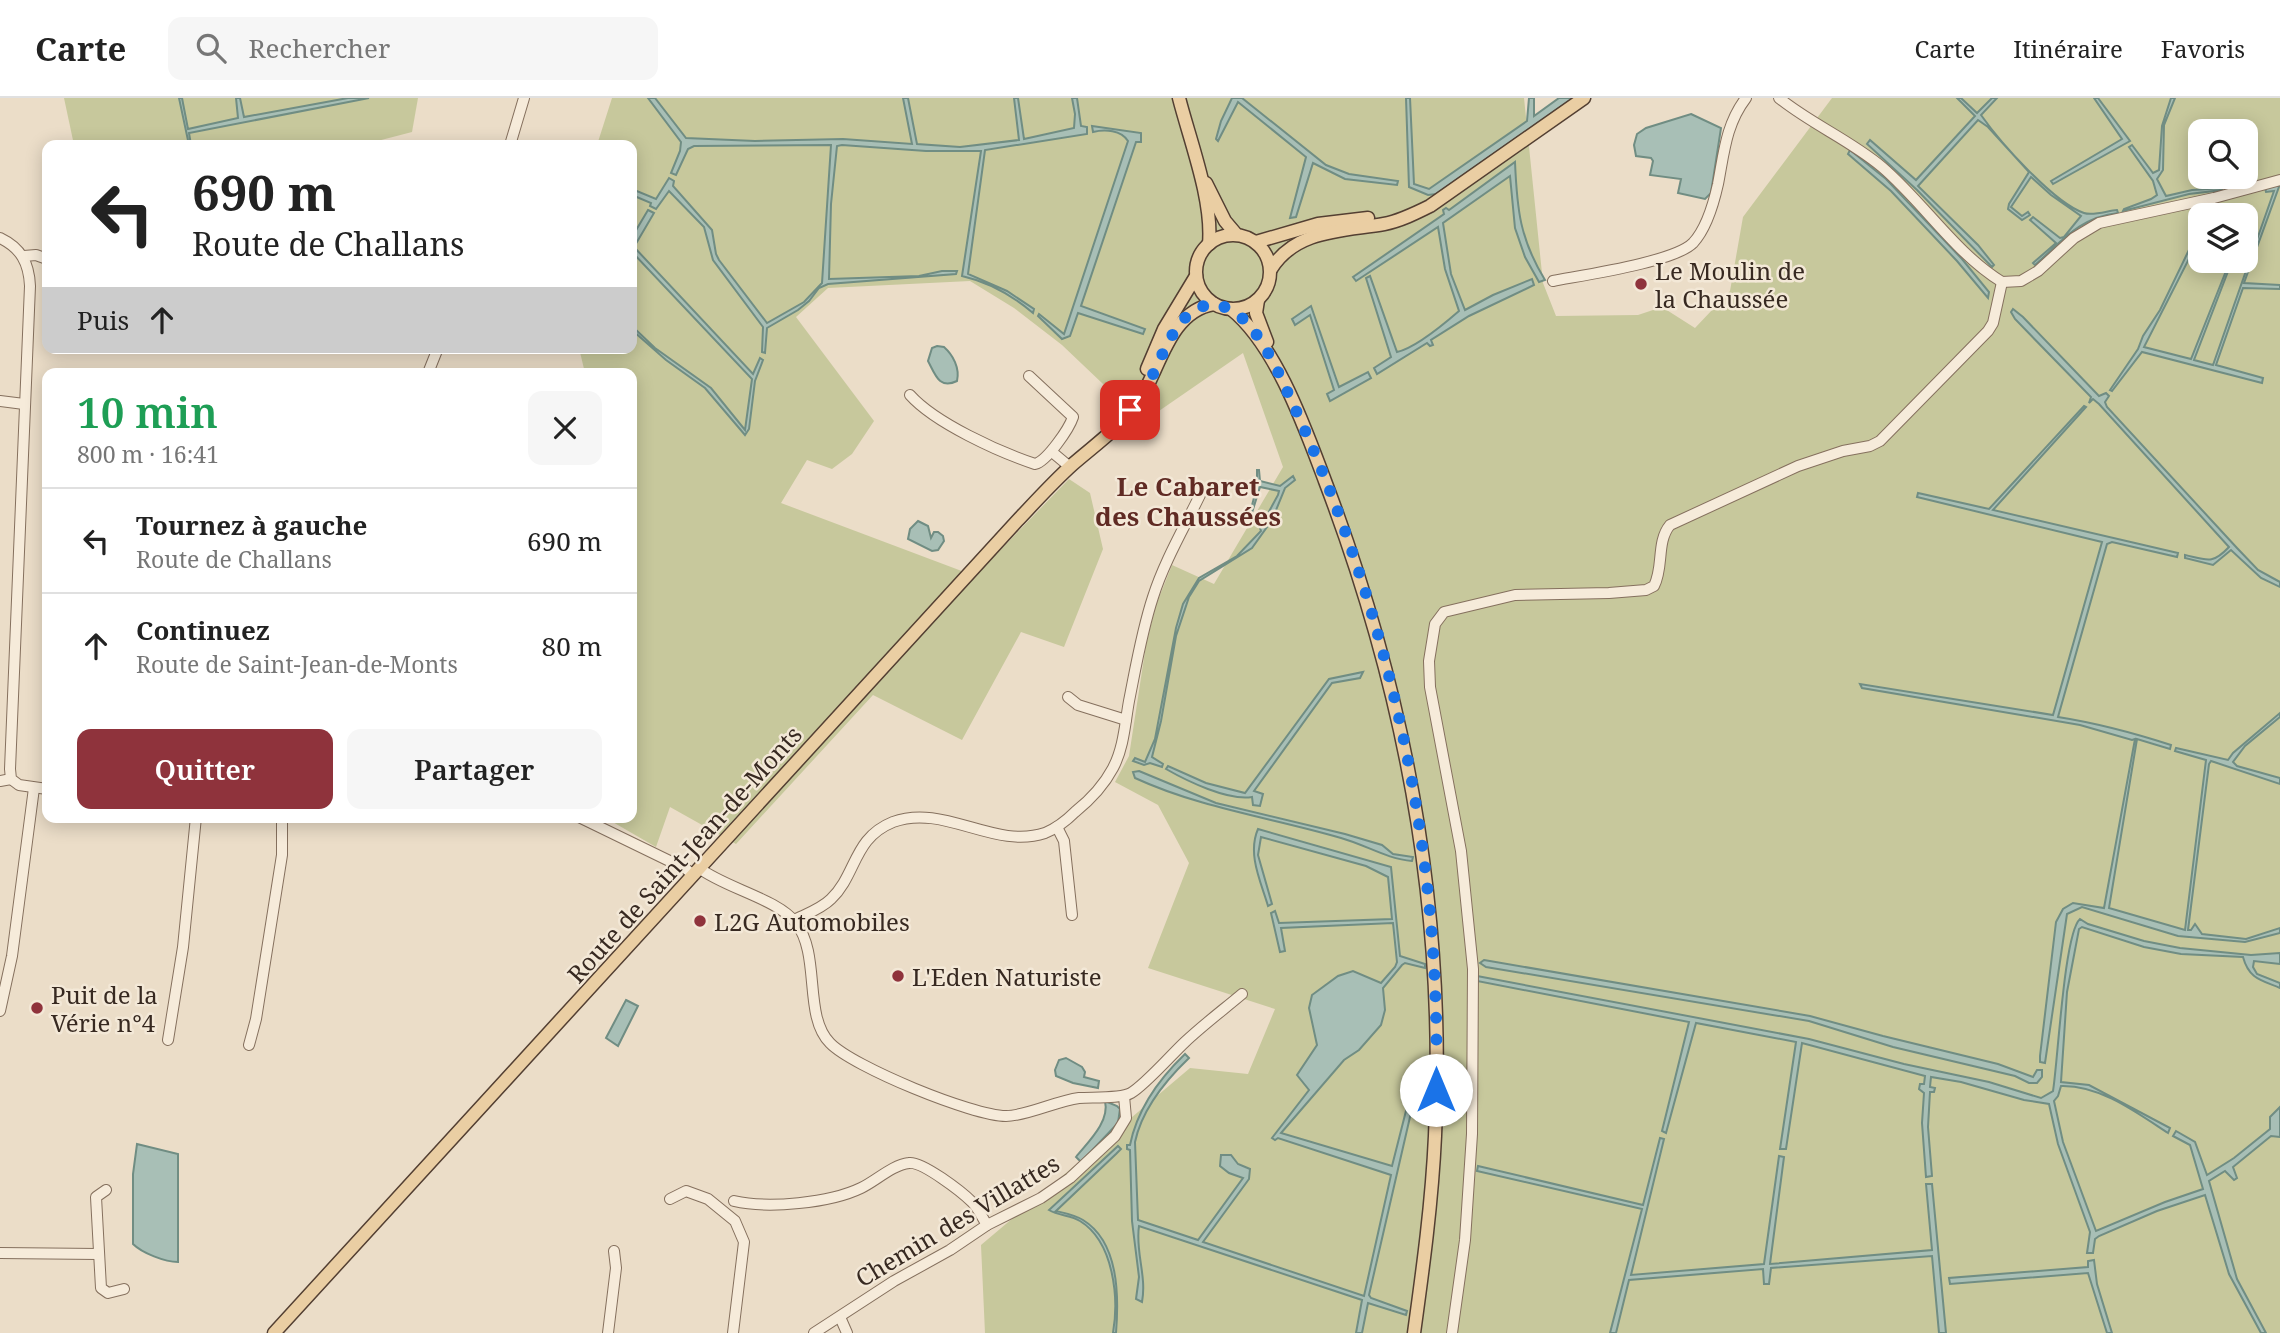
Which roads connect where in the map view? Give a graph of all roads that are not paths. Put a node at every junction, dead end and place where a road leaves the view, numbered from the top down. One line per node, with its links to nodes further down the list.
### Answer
1 (524, 98): 6 (street)
2 (1179, 98): 7 (main road)
3 (1584, 98): 9 (main road)
4 (1746, 98): 18 (street)
5 (1779, 98): 19 (street)
6 (511, 140)
7 (1199, 170): 10 (main road); 13 (main road)
8 (2280, 180): 19 (street)
9 (1445, 196): 12 (main road); 16 (main road)
10 (1236, 234): 12 (main road); 13 (main road)
11 (0, 238): 14 (street)
12 (1256, 242): 16 (main road)
13 (1209, 244): 17 (main road)
14 (24, 256): 15 (street); 28 (street)
15 (42, 257)
16 (1271, 269): 20 (main road)
17 (1196, 276): 21 (main road); 24 (main road)
18 (1553, 281)
19 (2002, 282): 65 (street)
20 (1258, 300): 22 (main road); 23 (main road)
21 (1214, 304): 22 (main road); 24 (main road)
22 (1231, 309): 23 (main road)
23 (1275, 366): 64 (main road)
24 (1149, 374): 30 (main road, Route de Saint-Jean-de-Monts)
25 (1029, 376): 29 (street)
26 (910, 395): 29 (street)
27 (0, 401): 28 (street)
28 (24, 404): 34 (street)
29 (1052, 452): 30 (street)
30 (1070, 467): 42 (main road, Route de Saint-Jean-de-Monts)
31 (1200, 495): 33 (street)
32 (1068, 697): 33 (street)
33 (1126, 720): 41 (street)
34 (11, 779): 35 (street); 36 (street)
35 (0, 780)
36 (34, 788): 37 (street); 46 (street)
37 (42, 789)
38 (196, 823): 47 (street)
39 (282, 823): 48 (street)
40 (591, 823): 42 (street)
41 (1057, 827): 43 (street); 44 (street)
42 (696, 872): 44 (street); 59 (main road, Route de Saint-Jean-de-Monts)
43 (1072, 915)
44 (794, 920): 49 (street)
45 (1242, 994): 49 (street)
46 (0, 1011)
47 (168, 1040)
48 (249, 1045)
49 (1124, 1096): 53 (street, Chemin des Villattes)
50 (106, 1190): 56 (street)
51 (670, 1199): 61 (street)
52 (734, 1201): 53 (street)
53 (987, 1224): 58 (street, Chemin des Villattes)
54 (614, 1251): 60 (street)
55 (0, 1253): 56 (street)
56 (98, 1254): 57 (street)
57 (124, 1289)
58 (840, 1317): 62 (street, Chemin des Villattes); 63 (street)
59 (274, 1333)
60 (608, 1333)
61 (733, 1333)
62 (814, 1333)
63 (847, 1333)
64 (1414, 1333)
65 (1452, 1333)

